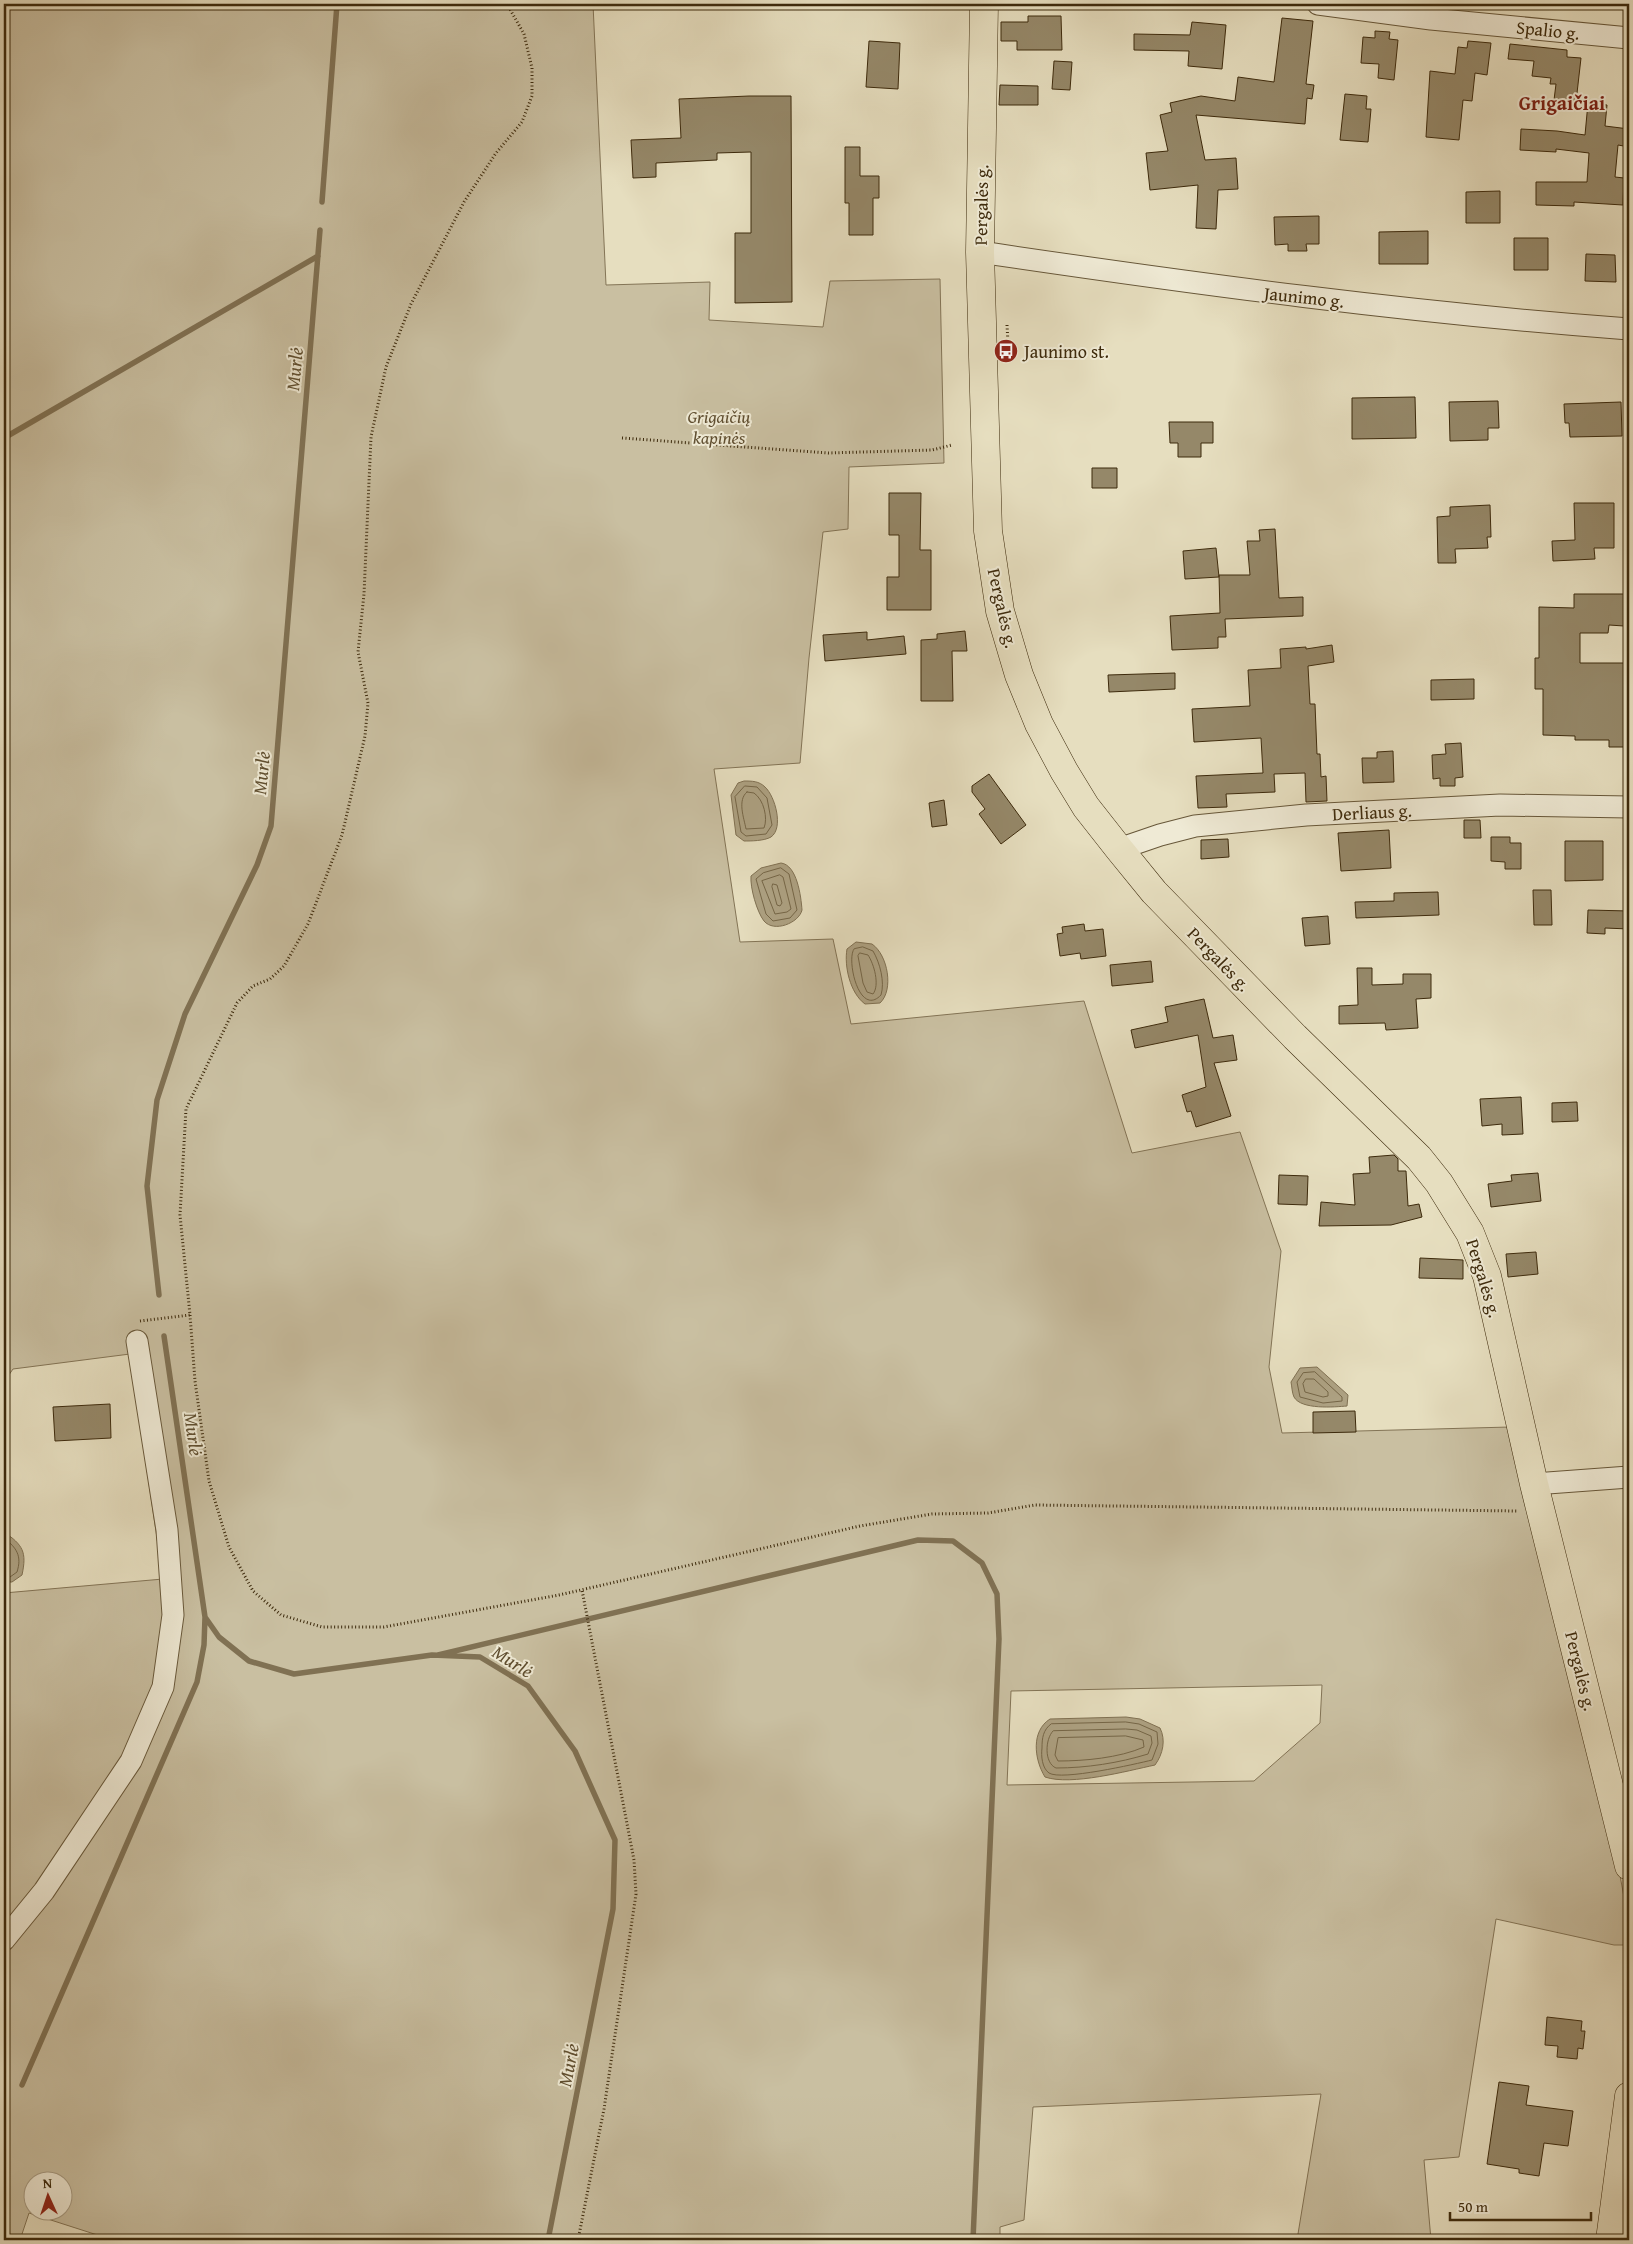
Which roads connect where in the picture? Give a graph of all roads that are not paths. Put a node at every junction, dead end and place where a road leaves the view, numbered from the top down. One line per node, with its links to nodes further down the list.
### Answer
1 (984, 4): 4 (main road, Pergalės g.)
2 (1318, 4): 3 (street, Spalio g.)
3 (1629, 38)
4 (980, 252): 5 (street, Jaunimo g.); 7 (main road, Pergalės g.)
5 (1629, 329)
6 (1629, 807): 7 (street, Derliaus g.)
7 (1119, 849): 10 (main road, Pergalės g.)
8 (137, 1341): 12 (street)
9 (1629, 1477): 10 (street)
10 (1534, 1484): 11 (main road, Pergalės g.)
11 (1629, 1866)
12 (4, 1940)
13 (1629, 2096): 14 (main road)
14 (1610, 2240)

